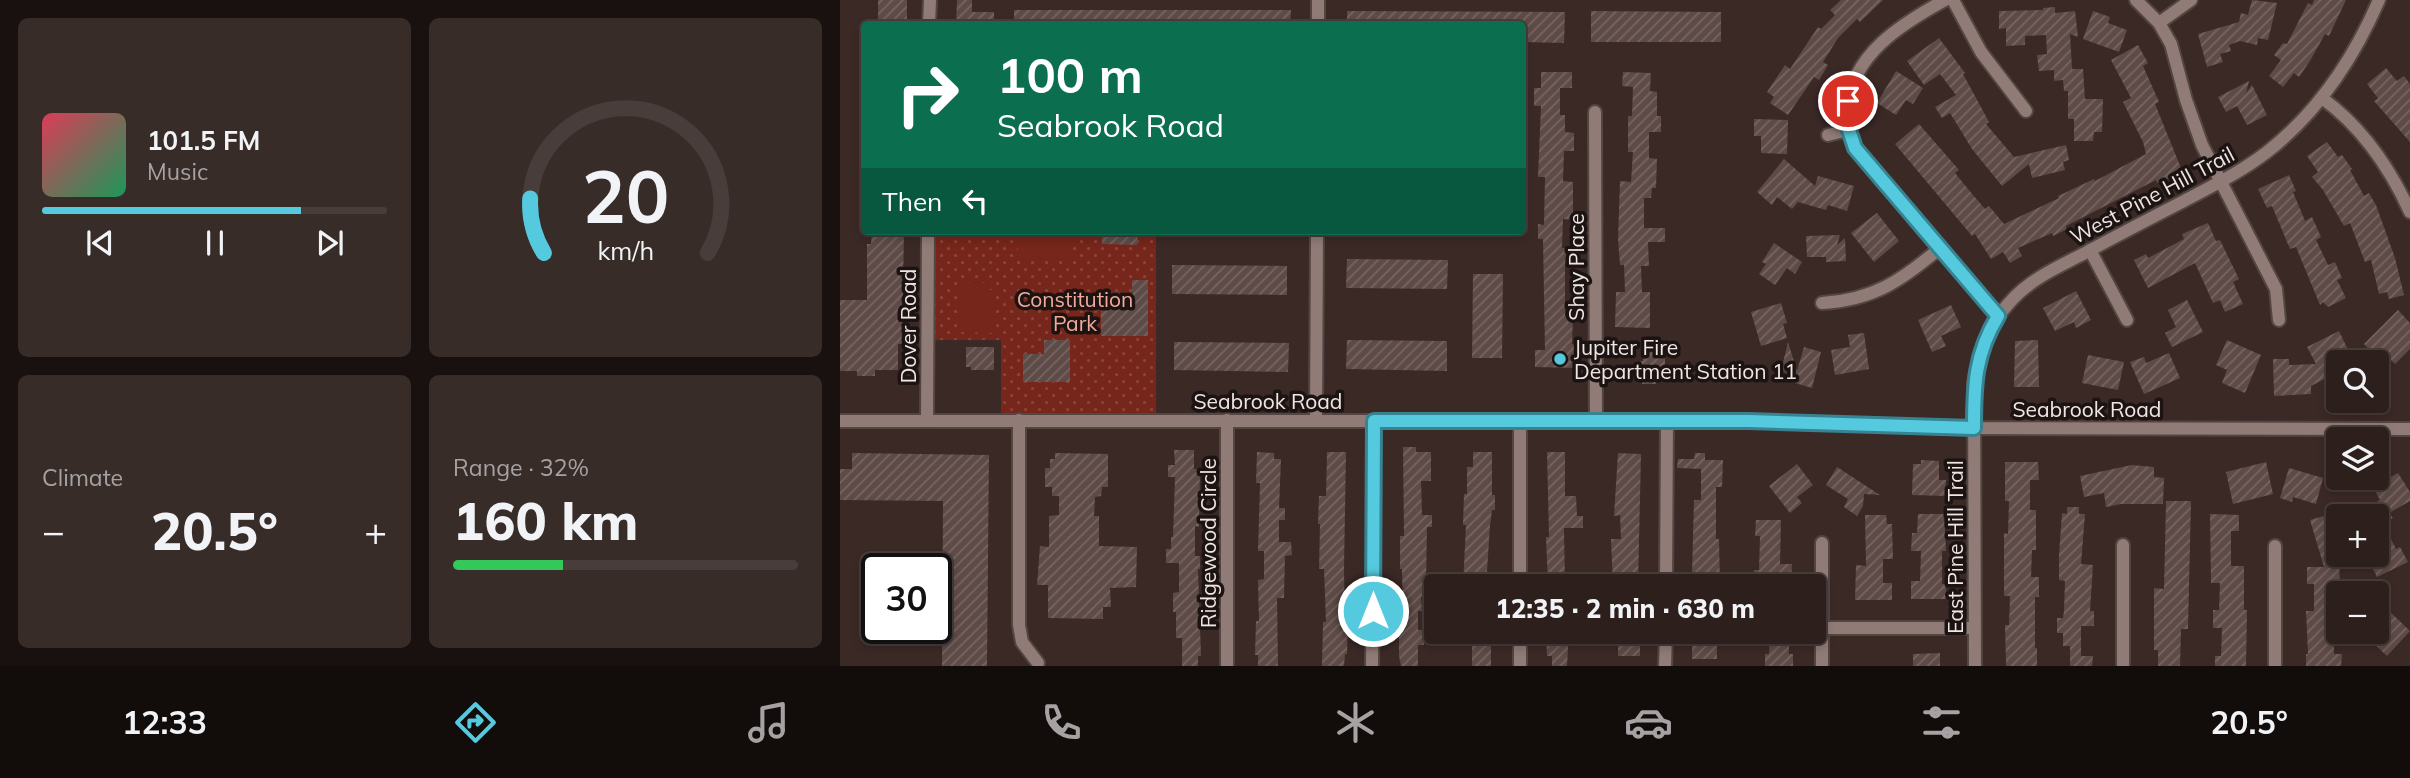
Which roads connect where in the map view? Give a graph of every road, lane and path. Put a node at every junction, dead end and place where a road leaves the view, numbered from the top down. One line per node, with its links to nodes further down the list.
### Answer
1 (930, 0): 8 (street)
2 (1318, 0): 9 (street)
3 (1945, 0): 14 (street)
4 (1953, 0): 12 (street)
5 (2136, 0): 10 (street)
6 (2191, 0): 10 (street)
7 (2379, 0): 11 (street, West Pine Hill Trail)
8 (929, 21)
9 (1318, 21)
10 (2159, 23): 16 (street)
11 (2322, 98): 16 (street, West Pine Hill Trail); 17 (street)
12 (2026, 111)
13 (1595, 112): 34 (street, Shay Place)
14 (1849, 130): 15 (street); 21 (street)
15 (1828, 135)
16 (2220, 182): 22 (street, West Pine Hill Trail); 26 (street)
17 (2405, 188): 18 (street)
18 (2410, 212)
19 (928, 235): 30 (street, Dover Road)
20 (1317, 235): 31 (street)
21 (1940, 248): 23 (street); 24 (street)
22 (2090, 250): 24 (street, West Pine Hill Trail); 25 (street)
23 (1822, 303)
24 (1998, 316): 36 (street, West Pine Hill Trail)
25 (2127, 320)
26 (2279, 320)
27 (1019, 420): 28 (street, Seabrook Road); 30 (street, Seabrook Road); 49 (street)
28 (1227, 420): 31 (street, Seabrook Road); 50 (street, Ridgewood Circle)
29 (840, 421): 30 (street, Seabrook Road)
30 (927, 421)
31 (1316, 421): 32 (street, Seabrook Road)
32 (1374, 421): 33 (street, Seabrook Road); 51 (street)
33 (1520, 421): 34 (street, Seabrook Road); 41 (street)
34 (1596, 421): 35 (street, Seabrook Road)
35 (1667, 421): 36 (street, Seabrook Road); 42 (street)
36 (1974, 428): 37 (street, Seabrook Road); 45 (street, East Pine Hill Trail)
37 (2410, 429)
38 (1822, 543): 43 (street)
39 (2123, 545): 56 (street)
40 (2275, 546): 57 (street)
41 (1520, 574)
42 (1666, 574)
43 (1822, 574)
44 (1826, 628): 45 (street)
45 (1974, 628): 55 (street, East Pine Hill Trail)
46 (1520, 644): 52 (street)
47 (1665, 644): 53 (street)
48 (1822, 644): 54 (street)
49 (1038, 663)
50 (1227, 666)
51 (1372, 666)
52 (1520, 666)
53 (1665, 666)
54 (1822, 666)
55 (1975, 666)
56 (2123, 666)
57 (2275, 666)

